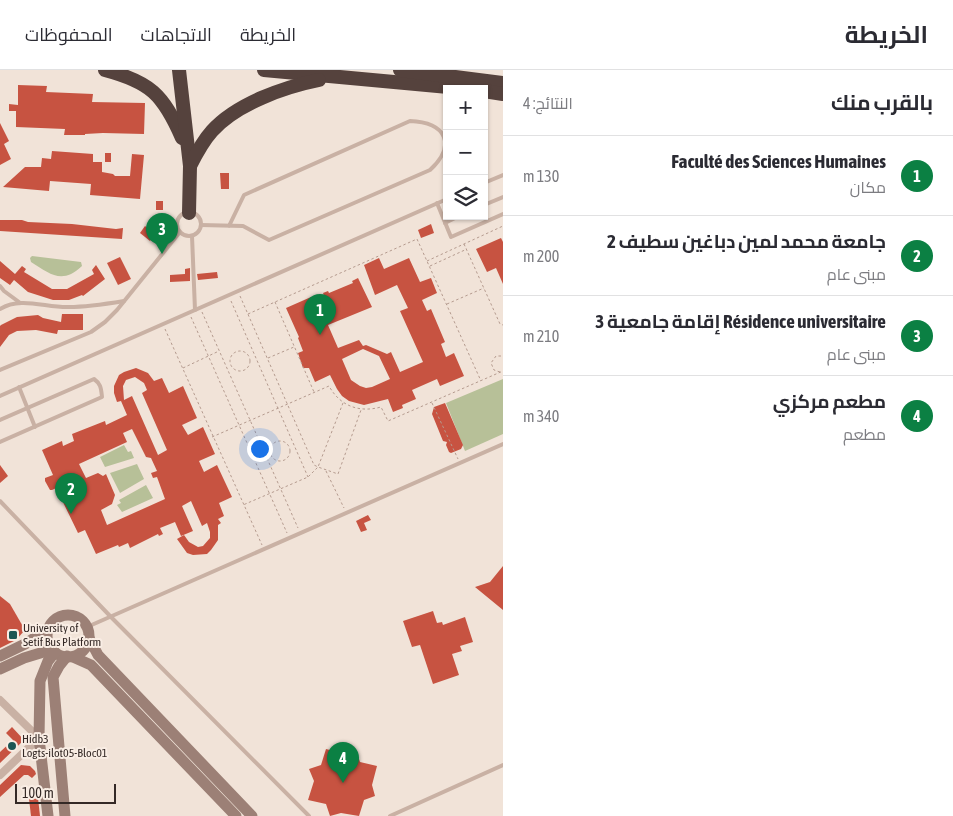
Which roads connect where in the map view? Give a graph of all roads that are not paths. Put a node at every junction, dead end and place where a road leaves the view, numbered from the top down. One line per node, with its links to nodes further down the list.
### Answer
1 (104, 70): 10 (highway)
2 (264, 70): 5 (highway)
3 (400, 70): 6 (highway)
4 (179, 77): 10 (highway)
5 (332, 77): 7 (highway); 11 (highway)
6 (503, 84)
7 (443, 87)
8 (488, 92): 9 (highway)
9 (503, 94)
10 (187, 150): 11 (highway)
11 (190, 166): 18 (highway)
12 (503, 174): 13 (lane)
13 (488, 181)
14 (503, 197): 16 (lane)
15 (443, 201): 17 (lane)
16 (488, 203)
17 (437, 204): 21 (lane); 32 (lane)
18 (189, 213): 22 (lane); 24 (lane)
19 (503, 214): 21 (lane)
20 (451, 220): 21 (lane)
21 (445, 223)
22 (201, 225): 23 (lane); 25 (lane)
23 (229, 226): 23 (lane)
24 (180, 232): 25 (lane); 28 (lane)
25 (192, 236): 32 (lane)
26 (0, 286): 27 (lane)
27 (4, 291): 29 (lane); 30 (lane)
28 (124, 301): 29 (lane); 33 (lane)
29 (19, 302): 30 (lane)
30 (7, 305): 31 (lane)
31 (0, 309)
32 (195, 310): 34 (lane)
33 (0, 370)
34 (19, 387): 35 (lane); 36 (lane)
35 (0, 396)
36 (27, 408): 37 (lane); 38 (lane); 38 (lane)
37 (0, 420)
38 (35, 427): 39 (lane)
39 (0, 442)
40 (503, 444): 42 (lane)
41 (0, 501): 42 (lane)
42 (111, 617): 44 (lane); 57 (lane)
43 (48, 629): 44 (main road); 45 (main road); 46 (main road)
44 (88, 632): 47 (main road); 56 (main road)
45 (53, 650): 47 (main road); 48 (main road); 50 (main road)
46 (0, 656)
47 (70, 656): 54 (main road); 55 (main road)
48 (0, 669)
49 (0, 700): 50 (street)
50 (39, 738): 52 (street); 53 (main road)
51 (503, 765): 58 (lane)
52 (0, 774)
53 (48, 816)
54 (66, 816)
55 (236, 816)
56 (252, 816)
57 (309, 816)
58 (390, 816)

